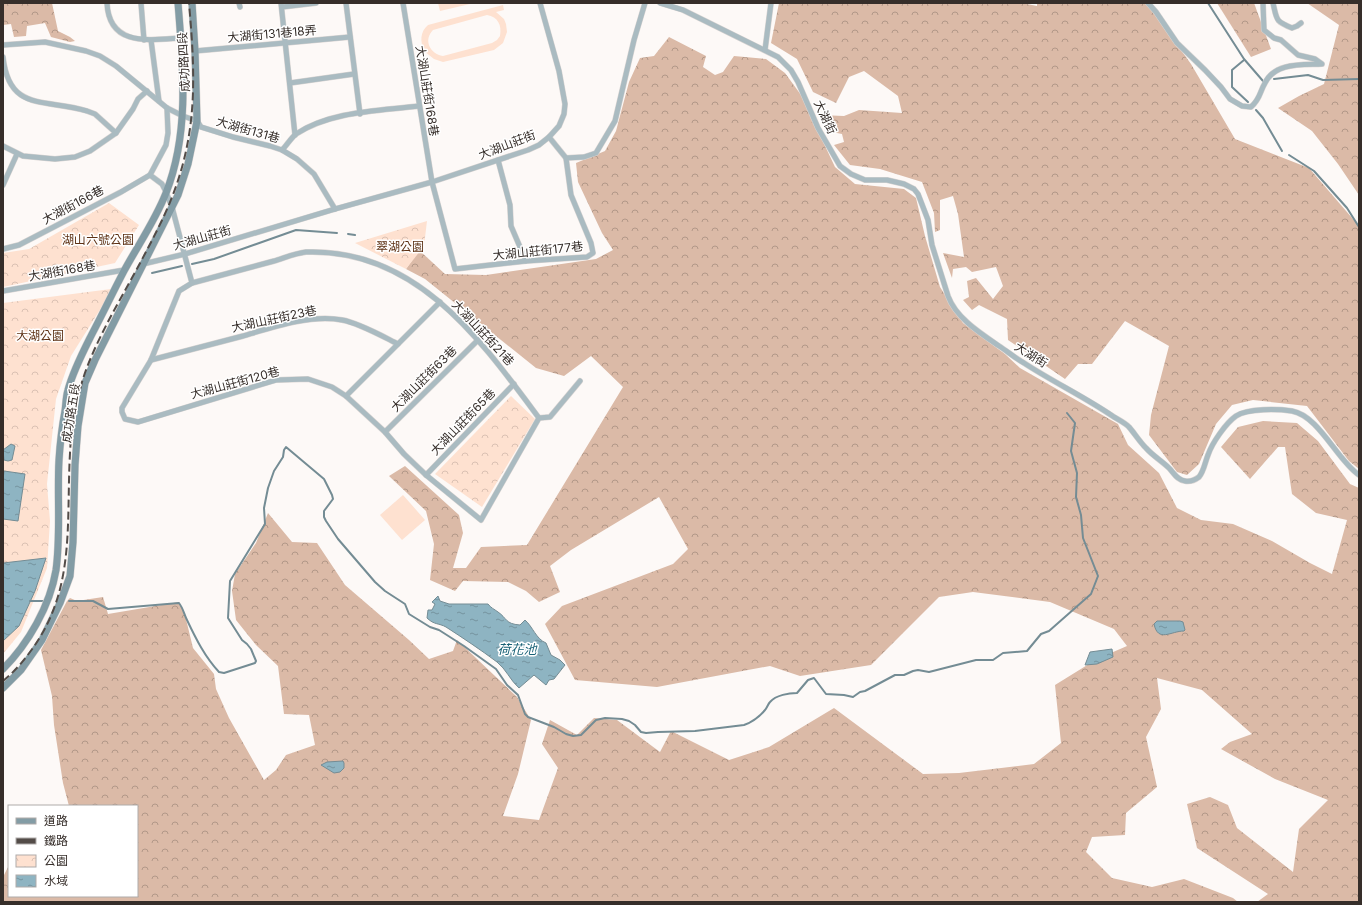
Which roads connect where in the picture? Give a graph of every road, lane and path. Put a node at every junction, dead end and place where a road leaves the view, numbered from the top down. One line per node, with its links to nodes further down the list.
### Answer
1 (107, 3): 19 (street)
2 (141, 3): 19 (street)
3 (178, 3): 18 (main road, 成功路四段)
4 (192, 3): 24 (main road, 成功路四段)
5 (316, 3): 15 (street)
6 (346, 3): 17 (street)
7 (403, 3): 30 (street, 大湖山莊街168巷)
8 (540, 3): 37 (street, 大湖山莊街)
9 (645, 3): 41 (street)
10 (660, 3): 23 (street)
11 (771, 3): 23 (street)
12 (1148, 3): 13 (street)
13 (1263, 3)
14 (1273, 3): 16 (street)
15 (282, 5): 21 (street)
16 (1301, 23)
17 (350, 37): 21 (street, 大湖街131巷18弄); 26 (street)
18 (181, 38): 20 (street); 33 (main road, 成功路四段)
19 (144, 40): 20 (street)
20 (151, 40): 29 (street)
21 (286, 44): 24 (street, 大湖街131巷18弄); 27 (street)
22 (3, 45): 28 (street, 大湖街131巷)
23 (765, 50): 67 (street, 大湖街)
24 (196, 51): 34 (main road, 成功路四段)
25 (3, 58): 35 (street)
26 (354, 74): 27 (street); 32 (street)
27 (290, 83): 36 (street)
28 (147, 91): 29 (street, 大湖街131巷); 35 (street)
29 (159, 101): 31 (street, 大湖街131巷)
30 (419, 106): 32 (street, 大湖街131巷); 44 (street, 大湖山莊街168巷)
31 (167, 108): 33 (street, 大湖街131巷); 43 (street)
32 (360, 114): 36 (street, 大湖街131巷)
33 (183, 116): 34 (street, 大湖街131巷); 46 (main road, 成功路五段)
34 (197, 121): 39 (street, 大湖街131巷); 47 (main road, 成功路五段)
35 (116, 133): 40 (street)
36 (296, 135): 39 (street, 大湖街131巷)
37 (549, 137): 41 (street); 42 (street, 大湖山莊街)
38 (3, 146): 40 (street)
39 (282, 150): 48 (street)
40 (17, 154): 45 (street)
41 (566, 158): 51 (street, 大湖山莊街177巷)
42 (498, 160): 44 (street, 大湖山莊街); 51 (street)
43 (150, 175): 46 (street); 49 (street, 大湖街166巷)
44 (432, 182): 48 (street, 大湖山莊街); 53 (street, 大湖山莊街168巷)
45 (3, 185)
46 (166, 192): 47 (street); 54 (main road, 成功路五段)
47 (172, 207): 50 (street); 52 (main road, 成功路五段)
48 (335, 208): 50 (street, 大湖山莊街)
49 (3, 249)
50 (185, 254): 52 (street, 大湖山莊街); 55 (street)
51 (526, 261): 53 (street, 大湖山莊街177巷)
52 (143, 264): 69 (main road, 成功路五段)
53 (455, 269)
54 (124, 270): 56 (street, 大湖街168巷); 68 (main road, 成功路五段)
55 (192, 283): 57 (street, 大湖山莊街21巷); 60 (street, 大湖山莊街120巷)
56 (3, 291)
57 (440, 302): 58 (street, 大湖山莊街21巷); 59 (street)
58 (478, 340): 62 (street, 大湖山莊街21巷); 65 (street, 大湖山莊街63巷)
59 (398, 344): 60 (street, 大湖山莊街23巷); 63 (street)
60 (151, 360): 63 (street, 大湖山莊街120巷)
61 (580, 381): 64 (street)
62 (514, 384): 64 (street, 大湖山莊街21巷); 66 (street, 大湖山莊街65巷)
63 (346, 396): 65 (street, 大湖山莊街120巷)
64 (539, 418): 66 (street, 大湖山莊街120巷)
65 (385, 432): 66 (street, 大湖山莊街120巷)
66 (426, 474)
67 (1359, 475)
68 (3, 669)
69 (3, 688)

